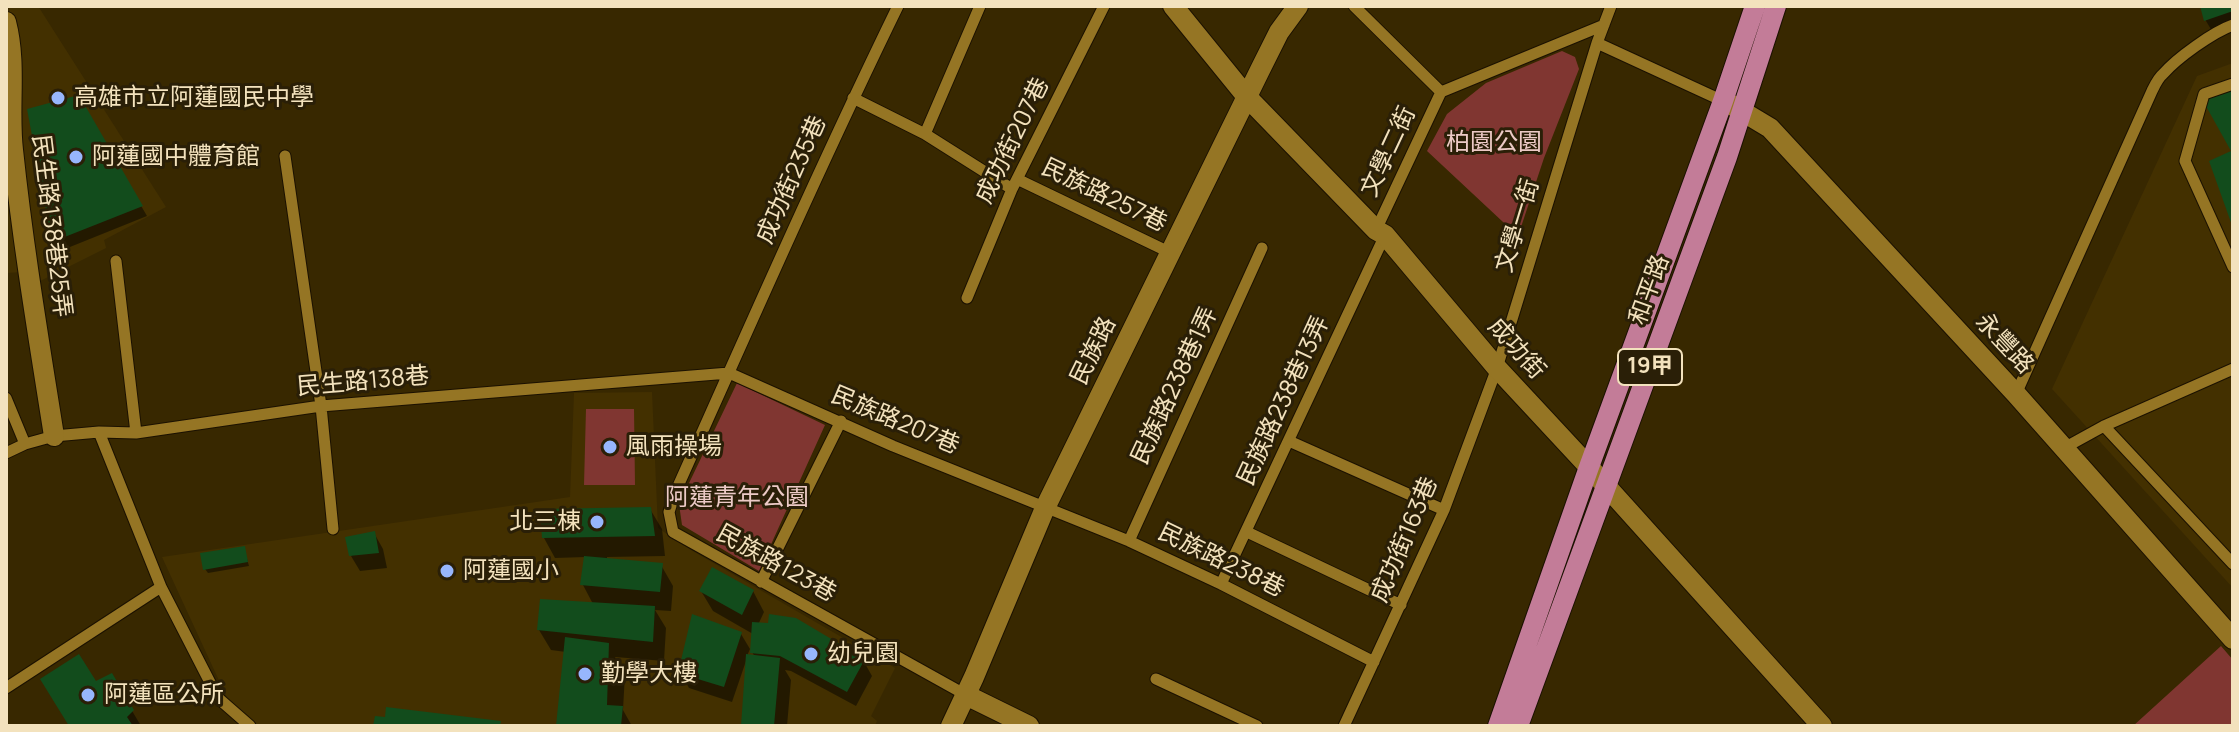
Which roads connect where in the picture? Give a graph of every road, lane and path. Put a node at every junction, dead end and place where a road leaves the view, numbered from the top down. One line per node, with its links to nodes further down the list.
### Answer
1 (898, 6): 17 (lane, 成功街235巷)
2 (980, 6): 20 (lane)
3 (1104, 6): 22 (lane, 成功街207巷)
4 (1173, 6): 16 (street, 成功街)
5 (1298, 6): 16 (street, 民族路)
6 (1354, 6): 15 (lane, 文學二街)
7 (1611, 6): 11 (lane, 文學一街)
8 (1755, 6): 18 (main road, 和平路 / 19甲)
9 (1776, 6): 19 (main road, 和平路 / 19甲)
10 (6, 22): 39 (street, 民生路138巷25弄)
11 (1604, 25): 13 (lane, 文學一街); 15 (lane, 文學二街)
12 (2233, 25): 32 (lane)
13 (1597, 43): 18 (lane); 29 (lane, 文學一街)
14 (2233, 84): 27 (lane)
15 (1441, 92): 23 (lane, 文學二街)
16 (1247, 97): 23 (street, 成功街); 25 (street, 民族路)
17 (853, 98): 20 (lane, 民族路257巷); 31 (lane, 成功街235巷)
18 (1723, 101): 19 (street, 永豐路); 44 (main road, 和平路 / 19甲)
19 (1743, 111): 32 (street, 永豐路); 45 (main road, 和平路 / 19甲)
20 (925, 134): 22 (lane, 民族路257巷)
21 (285, 156): 34 (lane)
22 (1015, 184): 25 (lane, 民族路257巷); 28 (lane, 成功街207巷)
23 (1380, 233): 29 (street, 成功街); 40 (lane, 民族路238巷13弄)
24 (1262, 248): 50 (lane, 民族路238巷1弄)
25 (1171, 253): 46 (street, 民族路)
26 (116, 261): 38 (lane)
27 (2233, 267)
28 (967, 298)
29 (1497, 368): 44 (street, 成功街); 47 (lane, 成功街163巷)
30 (2233, 369): 36 (lane)
31 (729, 373): 34 (lane, 民生路138巷); 35 (lane, 民族路207巷); 52 (lane, 民族路123巷)
32 (2016, 394): 42 (street, 永豐路)
33 (6, 398): 41 (lane)
34 (321, 406): 38 (lane, 民生路138巷); 48 (lane)
35 (841, 421): 46 (lane, 民族路207巷); 52 (lane)
36 (2104, 426): 42 (lane); 51 (lane)
37 (99, 432): 38 (lane, 民生路138巷); 39 (lane, 民生路138巷); 54 (lane)
38 (136, 433)
39 (54, 436): 41 (lane, 民生路138巷)
40 (1289, 441): 47 (lane); 49 (lane, 民族路238巷13弄)
41 (25, 444): 43 (lane, 民生路138巷)
42 (2064, 448): 56 (street, 永豐路)
43 (6, 453)
44 (1589, 467): 45 (street, 成功街); 66 (main road, 和平路 / 19甲)
45 (1606, 486): 67 (main road, 和平路 / 19甲); 68 (street, 成功街)
46 (1045, 508): 50 (lane, 民族路238巷); 60 (street, 民族路)
47 (1444, 510): 55 (lane, 成功街163巷)
48 (333, 529)
49 (1247, 532): 53 (lane, 民族路238巷13弄); 55 (lane)
50 (1129, 541): 53 (lane, 民族路238巷)
51 (2233, 564)
52 (761, 582): 60 (lane, 民族路123巷)
53 (1221, 584): 57 (lane, 民族路238巷)
54 (161, 587): 59 (lane); 61 (lane)
55 (1401, 605): 57 (lane, 成功街163巷)
56 (2233, 639)
57 (1374, 662): 65 (lane, 成功街163巷)
58 (1156, 679): 64 (lane)
59 (6, 688)
60 (966, 695): 62 (street, 民族路); 63 (street)
61 (250, 726)
62 (951, 726)
63 (1029, 726)
64 (1257, 726)
65 (1344, 726)
66 (1498, 726)
67 (1518, 726)
68 (1822, 726)

